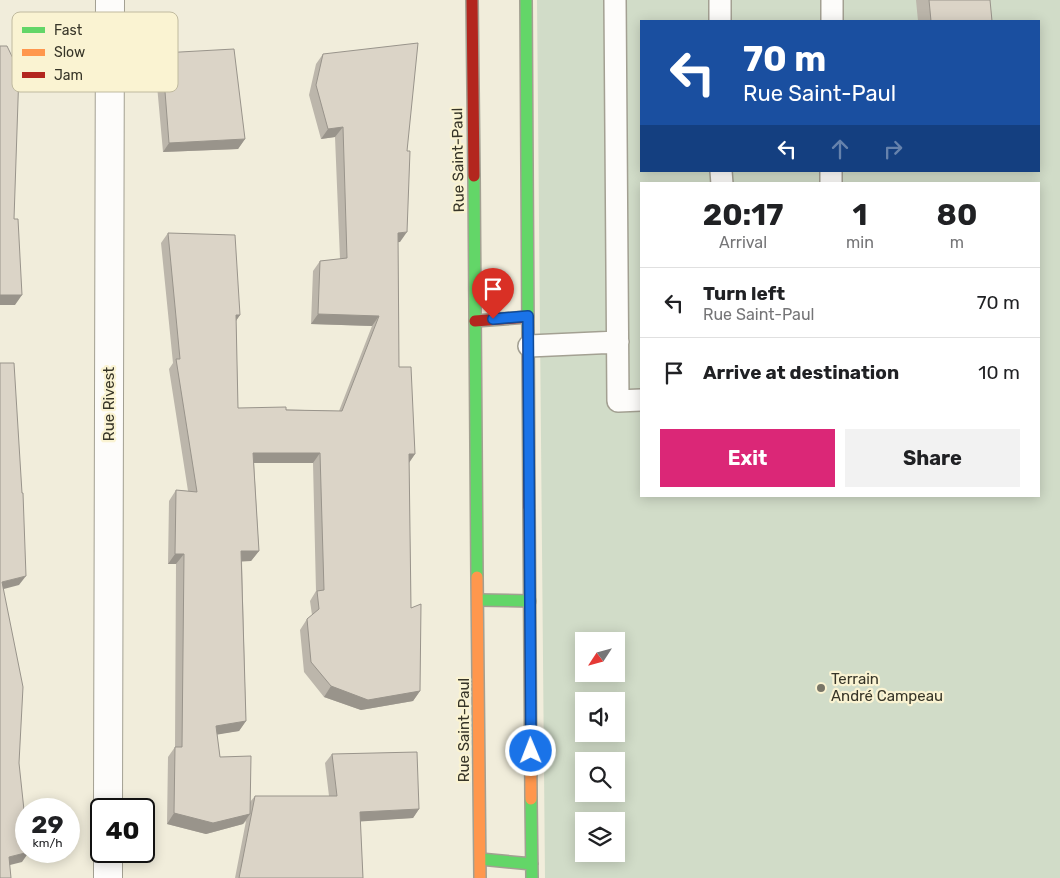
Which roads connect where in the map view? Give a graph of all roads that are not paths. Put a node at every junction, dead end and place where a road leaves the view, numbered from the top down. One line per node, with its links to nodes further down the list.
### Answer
1 (472, 0): 10 (street, Rue Saint-Paul)
2 (526, 0): 9 (street)
3 (615, 0): 11 (lane)
4 (720, 0): 6 (lane)
5 (832, 0): 7 (lane)
6 (720, 20)
7 (832, 20)
8 (110, 92): 16 (street, Rue Rivest)
9 (528, 316): 10 (street); 12 (street)
10 (475, 320): 14 (street, Rue Saint-Paul)
11 (618, 342): 12 (lane); 13 (lane)
12 (529, 346): 15 (street)
13 (640, 400)
14 (478, 600): 15 (street); 17 (street, Rue Saint-Paul)
15 (530, 601): 19 (street)
16 (108, 798)
17 (480, 859): 19 (street); 21 (street, Rue Saint-Paul)
18 (108, 863): 20 (street)
19 (532, 864): 22 (street)
20 (108, 878)
21 (480, 878)
22 (532, 878)

